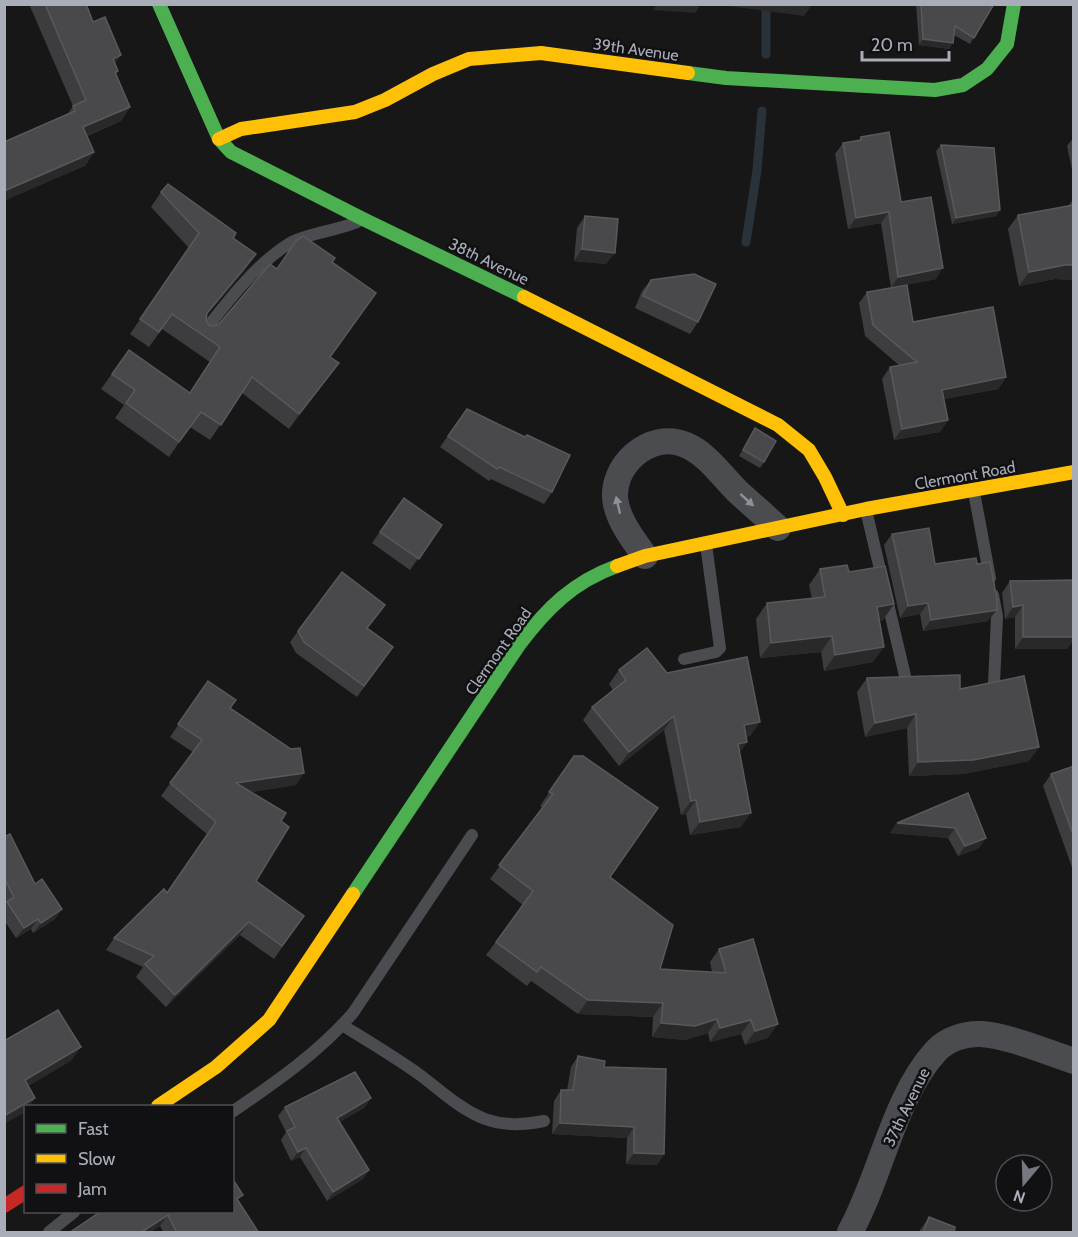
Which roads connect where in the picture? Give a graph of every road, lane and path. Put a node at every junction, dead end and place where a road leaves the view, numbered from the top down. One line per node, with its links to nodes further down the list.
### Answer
1 (159, 4): 3 (street, 38th Avenue)
2 (1014, 4): 3 (street, 39th Avenue)
3 (219, 139): 4 (street, 38th Avenue)
4 (363, 219): 5 (lane); 9 (street, 38th Avenue)
5 (203, 333)
6 (1074, 472): 7 (street, Clermont Road)
7 (973, 491): 8 (street, Clermont Road); 15 (lane)
8 (866, 509): 9 (street, Clermont Road); 14 (lane)
9 (843, 515): 10 (street, Clermont Road)
10 (778, 528): 11 (street, Clermont Road); 12 (street, one-way to 10)
11 (706, 543): 12 (street, Clermont Road); 13 (lane)
12 (645, 556): 19 (street, Clermont Road)
13 (684, 659)
14 (905, 676)
15 (994, 684)
16 (472, 835): 17 (lane)
17 (342, 1025): 20 (lane); 21 (lane)
18 (1074, 1061): 26 (street, 37th Avenue)
19 (161, 1105)
20 (234, 1111)
21 (544, 1122)
22 (24, 1193): 23 (street)
23 (4, 1206)
24 (73, 1213): 25 (lane)
25 (49, 1233)
26 (850, 1233)

